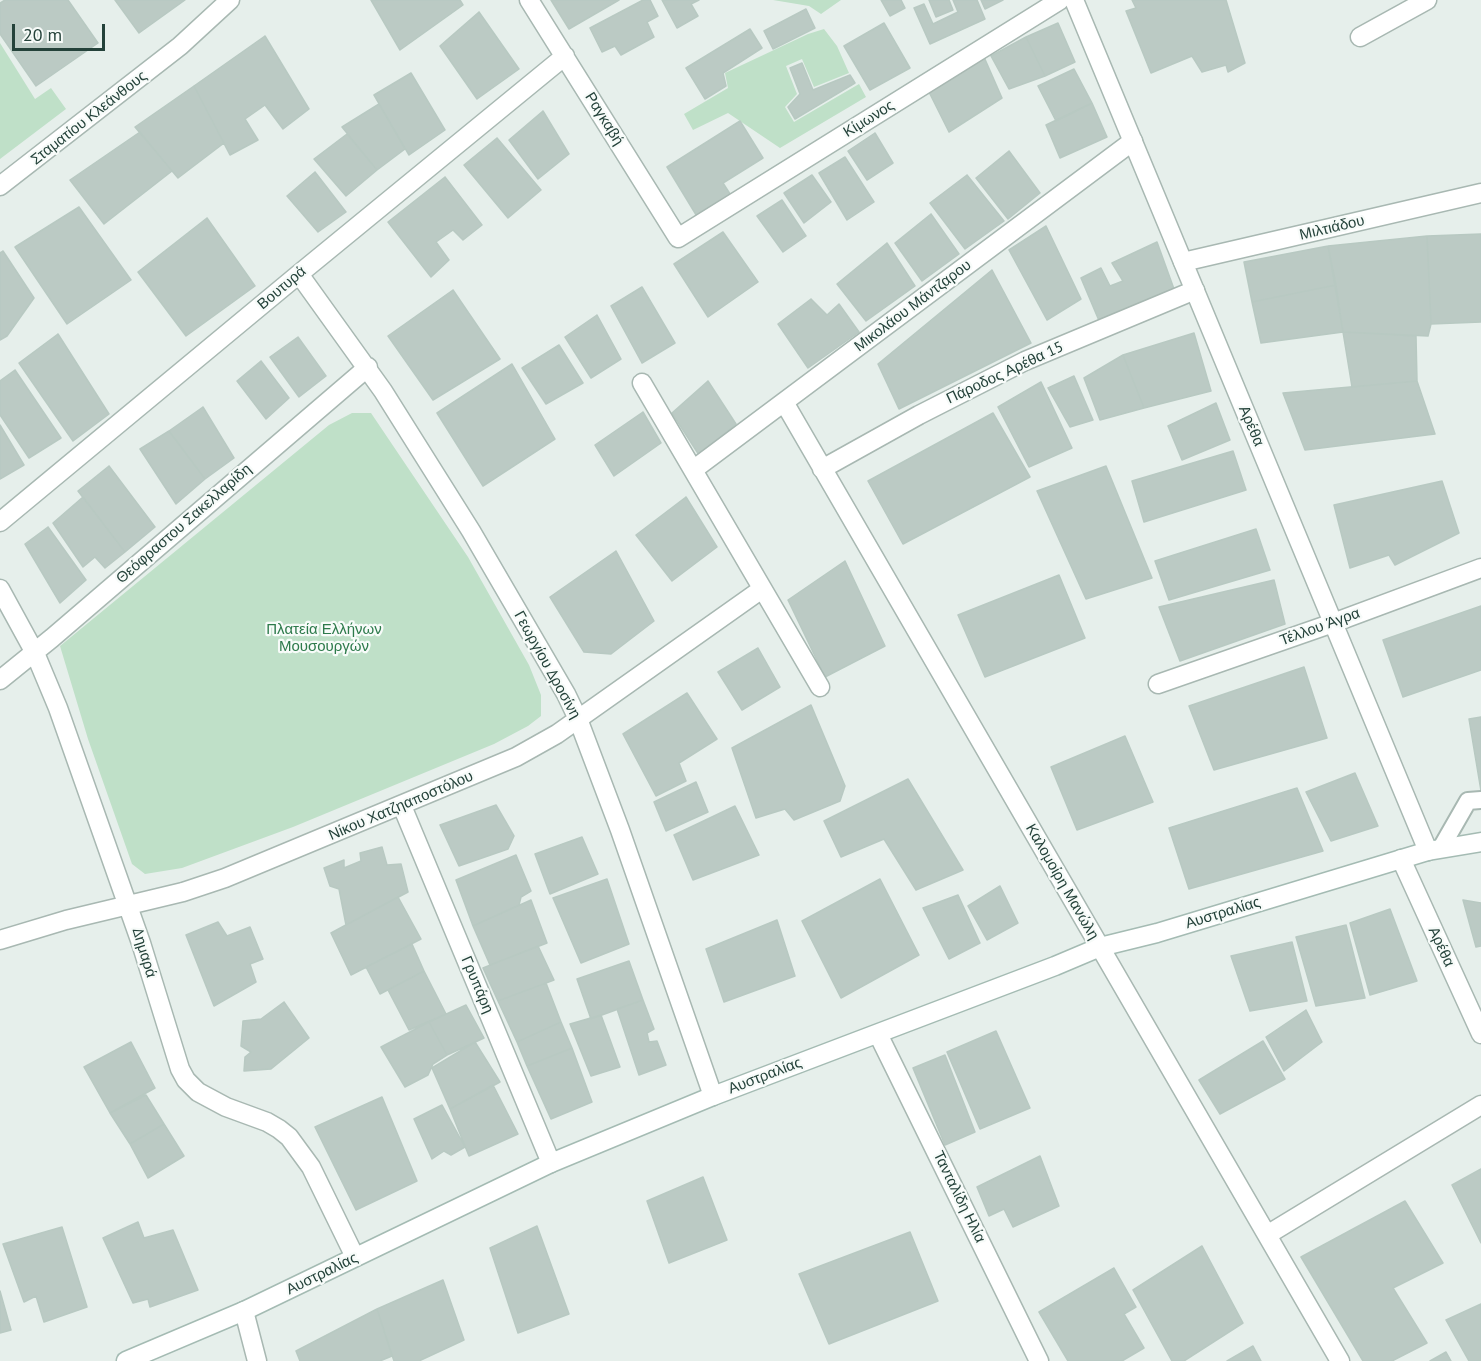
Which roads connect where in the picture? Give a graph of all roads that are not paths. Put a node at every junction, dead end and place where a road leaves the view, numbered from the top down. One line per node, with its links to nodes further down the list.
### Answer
1 (230, 0): 9 (street, Σταματίου Κλεάνθους)
2 (529, 0): 7 (street, Ραγκαβή)
3 (1060, 0): 11 (street, Κίμωνος)
4 (1074, 0): 8 (street, Αρέθα)
5 (1427, 0): 6 (street)
6 (1360, 37)
7 (565, 56): 11 (street, Ραγκαβή); 13 (street, Βουτυρά)
8 (1133, 141): 12 (street, Αρέθα); 17 (street, Μικολάου Μάντζαρου)
9 (0, 186)
10 (1481, 193): 12 (street, Μιλτιάδου)
11 (678, 238)
12 (1183, 262): 14 (street, Αρέθα)
13 (299, 274): 15 (street, Γεωργίου Δροσίνη); 20 (street, Βουτυρά)
14 (1195, 290): 18 (street, Πάροδος Αρέθα 15); 24 (street, Αρέθα)
15 (368, 367): 25 (street, Θεόφραστου Σακελλαρίδη); 29 (street, Γεωργίου Δροσίνη)
16 (642, 383): 19 (street)
17 (784, 402): 18 (street, Καλομοίρη Μανώλη); 19 (street, Μικολάου Μάντζαρου)
18 (822, 469): 37 (street, Καλομοίρη Μανώλη)
19 (693, 470): 23 (street)
20 (0, 522)
21 (1481, 568): 24 (street, Τέλλου Άγρα)
22 (0, 589): 25 (street, Δημαρά)
23 (762, 589): 28 (street); 29 (street, Νίκου Χατζηαποστόλου)
24 (1333, 623): 27 (street, Τέλλου Άγρα); 33 (street, Αρέθα)
25 (35, 653): 26 (street, Θεόφραστου Σακελλαρίδη); 35 (street, Δημαρά)
26 (0, 680)
27 (1158, 684)
28 (820, 687)
29 (578, 719): 31 (street, Νίκου Χατζηαποστόλου); 40 (street, Γεωργίου Δροσίνη)
30 (1481, 800): 33 (lane)
31 (402, 806): 35 (street, Νίκου Χατζηαποστόλου); 42 (street, Γρυπάρη)
32 (1481, 842): 33 (street, Αυστραλίας)
33 (1434, 850): 34 (street, Αυστραλίας)
34 (1401, 859): 37 (street, Αυστραλίας); 39 (street, Αρέθα)
35 (129, 906): 36 (street, Νίκου Χατζηαποστόλου); 44 (street, Δημαρά)
36 (0, 940)
37 (1100, 947): 38 (street, Αυστραλίας); 43 (street, Καλομοίρη Μανώλη)
38 (878, 1034): 40 (street, Αυστραλίας); 48 (street, Τανταλίδη Ηλία)
39 (1481, 1034)
40 (713, 1096): 42 (street, Αυστραλίας)
41 (1481, 1105): 43 (street)
42 (551, 1163): 44 (street, Αυστραλίας)
43 (1267, 1235): 49 (street, Καλομοίρη Μανώλη)
44 (355, 1257): 45 (street, Αυστραλίας)
45 (244, 1311): 46 (street, Αυστραλίας); 47 (street)
46 (126, 1361)
47 (257, 1361)
48 (1039, 1361)
49 (1340, 1361)

